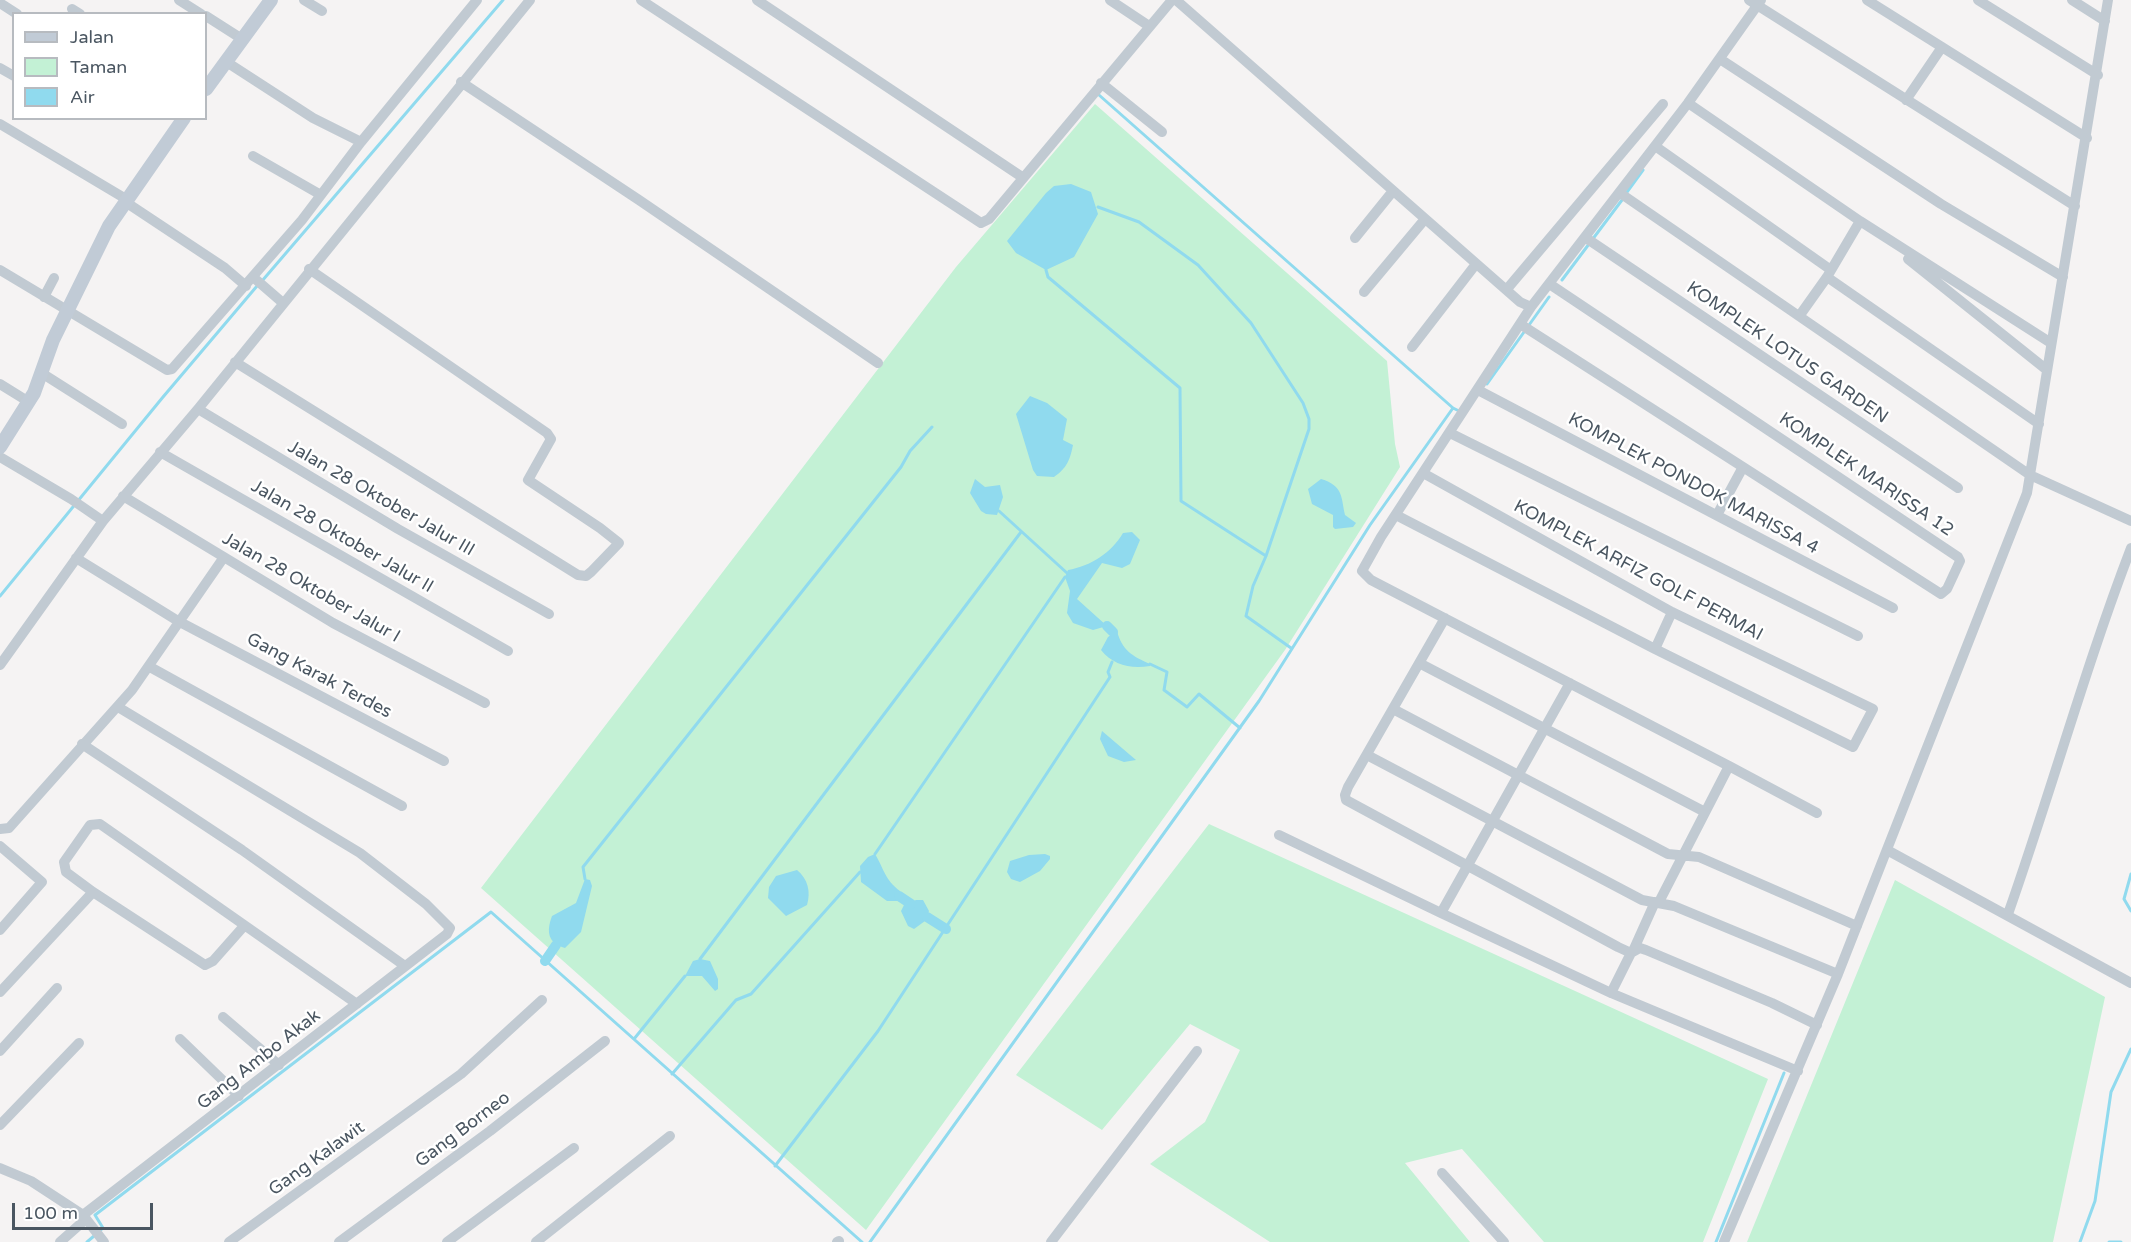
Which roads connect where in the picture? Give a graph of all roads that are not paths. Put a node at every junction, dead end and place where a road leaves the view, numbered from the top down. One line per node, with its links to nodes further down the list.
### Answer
1 (179, 0): 18 (street)
2 (271, 0): 22 (street)
3 (304, 0): 16 (street)
4 (477, 0): 37 (street)
5 (530, 0): 27 (street)
6 (641, 0): 40 (street)
7 (757, 0): 40 (street)
8 (1110, 0): 21 (street)
9 (1174, 0): 21 (street); 41 (street)
10 (1867, 0): 23 (street)
11 (1978, 0): 26 (street)
12 (2072, 0): 20 (street)
13 (2108, 0): 20 (street)
14 (1755, 2): 24 (street); 30 (street)
15 (0, 3): 17 (street)
16 (322, 11)
17 (14, 12)
18 (198, 12)
19 (207, 17): 22 (street)
20 (2105, 21): 26 (street)
21 (1149, 26): 28 (street)
22 (242, 39): 25 (street)
23 (1942, 47): 30 (street); 36 (street)
24 (1720, 59): 31 (street); 54 (street)
25 (225, 61): 29 (street); 37 (street)
26 (2098, 75): 36 (street)
27 (461, 82): 51 (street); 69 (street)
28 (1101, 83): 35 (street); 40 (street)
29 (207, 86)
30 (1906, 100): 45 (street)
31 (1688, 103): 38 (street); 47 (street)
32 (1663, 104): 58 (street)
33 (183, 120): 44 (street)
34 (0, 124): 44 (street)
35 (1162, 132)
36 (2087, 138): 45 (street)
37 (361, 142): 43 (street)
38 (1654, 146): 42 (street); 53 (street)
39 (253, 156): 43 (street)
40 (1022, 177)
41 (1393, 191): 46 (street); 48 (street)
42 (1620, 193): 49 (street); 64 (street)
43 (321, 195): 56 (street)
44 (125, 200): 56 (street); 63 (street)
45 (2075, 206): 54 (street)
46 (1425, 219): 50 (street); 59 (street)
47 (1860, 221): 53 (street); 66 (street); 70 (street)
48 (1355, 238)
49 (1586, 238): 57 (street); 85 (street, KOMPLEK LOTUS GARDEN)
50 (1476, 264): 58 (street); 67 (street)
51 (309, 269): 61 (street); 68 (street)
52 (0, 270): 60 (street)
53 (1829, 274): 64 (street); 77 (street)
54 (2063, 277): 66 (street)
55 (54, 278): 60 (street)
56 (252, 282): 61 (street); 63 (street)
57 (1551, 285): 62 (street); 82 (street, KOMPLEK MARISSA 12)
58 (1507, 289): 62 (street)
59 (1364, 292)
60 (44, 297): 63 (street)
61 (283, 303): 68 (street)
62 (1531, 307): 65 (street)
63 (68, 312): 71 (street)
64 (1800, 315): 84 (street)
65 (1524, 327): 73 (street); 82 (street, KOMPLEK MARISSA 12)
66 (2051, 343): 70 (street)
67 (1412, 347)
68 (235, 362): 75 (street)
69 (878, 363)
70 (2047, 370): 77 (street)
71 (40, 372): 74 (street); 76 (street)
72 (0, 384): 74 (street)
73 (1478, 390): 78 (street); 88 (street, KOMPLEK PONDOK MARISSA 4)
74 (29, 402): 79 (street)
75 (198, 409): 80 (street); 96 (street, Jalan 28 Oktober Jalur III)
76 (122, 424)
77 (2039, 424): 84 (street)
78 (1450, 433): 83 (street); 99 (street)
79 (0, 447)
80 (160, 452): 86 (street); 101 (street, Jalan 28 Oktober Jalur II)
81 (0, 458): 89 (street)
82 (1743, 467): 88 (street)
83 (1423, 473): 87 (street); 95 (street, KOMPLEK ARFIZ GOLF PERMAI)
84 (2030, 475): 90 (street); 122 (street)
85 (1958, 488)
86 (123, 496): 89 (street); 92 (street, Jalan 28 Oktober Jalur I)
87 (1396, 515): 97 (street); 100 (street)
88 (1717, 516): 94 (street, KOMPLEK PONDOK MARISSA 4)
89 (103, 521): 93 (street)
90 (2131, 521)
91 (2131, 548): 128 (street)
92 (224, 557): 98 (street); 106 (street, Jalan 28 Oktober Jalur I)
93 (76, 558): 98 (street, Gang Karak Terdes); 103 (street)
94 (1893, 608)
95 (1672, 612): 100 (street); 100 (street, KOMPLEK ARFIZ GOLF PERMAI)
96 (549, 614)
97 (1444, 618): 102 (street); 105 (street)
98 (178, 621): 104 (street); 112 (street, Gang Karak Terdes)
99 (1858, 636)
100 (1655, 649)
101 (508, 651)
102 (1421, 664): 108 (street); 109 (street)
103 (0, 665)
104 (150, 667): 107 (street); 115 (street)
105 (1570, 683): 109 (street); 113 (street)
106 (485, 703)
107 (118, 707): 110 (street); 133 (street, Gang Ambo Akak)
108 (1393, 709): 111 (street); 114 (street)
109 (1545, 729): 114 (street); 116 (street)
110 (82, 744): 119 (street); 133 (street)
111 (1367, 754): 118 (street); 124 (street)
112 (444, 761)
113 (1729, 766): 116 (street); 117 (street)
114 (1520, 774): 118 (street); 123 (street)
115 (402, 806)
116 (1705, 812): 123 (street)
117 (1816, 813)
118 (1493, 821): 124 (street); 126 (street)
119 (0, 829)
120 (1279, 835): 127 (street)
121 (0, 846): 131 (street)
122 (1887, 850): 128 (street); 129 (street)
123 (1681, 855): 126 (street); 129 (street)
124 (1468, 865): 127 (street); 132 (street)
125 (93, 892): 130 (street); 130 (street); 137 (street)
126 (1657, 902): 132 (street); 134 (street)
127 (1442, 913): 138 (street)
128 (2008, 914): 135 (street)
129 (1857, 926): 134 (street)
130 (244, 927): 140 (street)
131 (0, 930)
132 (1632, 952): 138 (street); 142 (street)
133 (405, 966): 140 (street, Gang Ambo Akak)
134 (1838, 974): 142 (street)
135 (2131, 982)
136 (57, 988): 146 (street)
137 (0, 992)
138 (1611, 993): 149 (street)
139 (542, 1000): 160 (street, Gang Kalawit)
140 (357, 1004): 148 (street, Gang Ambo Akak)
141 (223, 1017): 148 (street)
142 (1817, 1025): 149 (street)
143 (180, 1039): 150 (street)
144 (605, 1041): 161 (street, Gang Borneo)
145 (79, 1042): 151 (street)
146 (0, 1051)
147 (1197, 1051): 163 (street)
148 (279, 1065): 150 (street, Gang Ambo Akak)
149 (1798, 1071): 165 (street)
150 (239, 1096): 156 (street, Gang Ambo Akak)
151 (0, 1125)
152 (670, 1136): 162 (street)
153 (574, 1148): 158 (street)
154 (0, 1168): 156 (street)
155 (1442, 1173): 164 (street)
156 (85, 1217): 157 (street); 159 (street, Gang Ambo Akak)
157 (100, 1236)
158 (452, 1241)
159 (60, 1242)
160 (229, 1242)
161 (339, 1242)
162 (536, 1242)
163 (1051, 1242)
164 (1504, 1242)
165 (1724, 1242)

